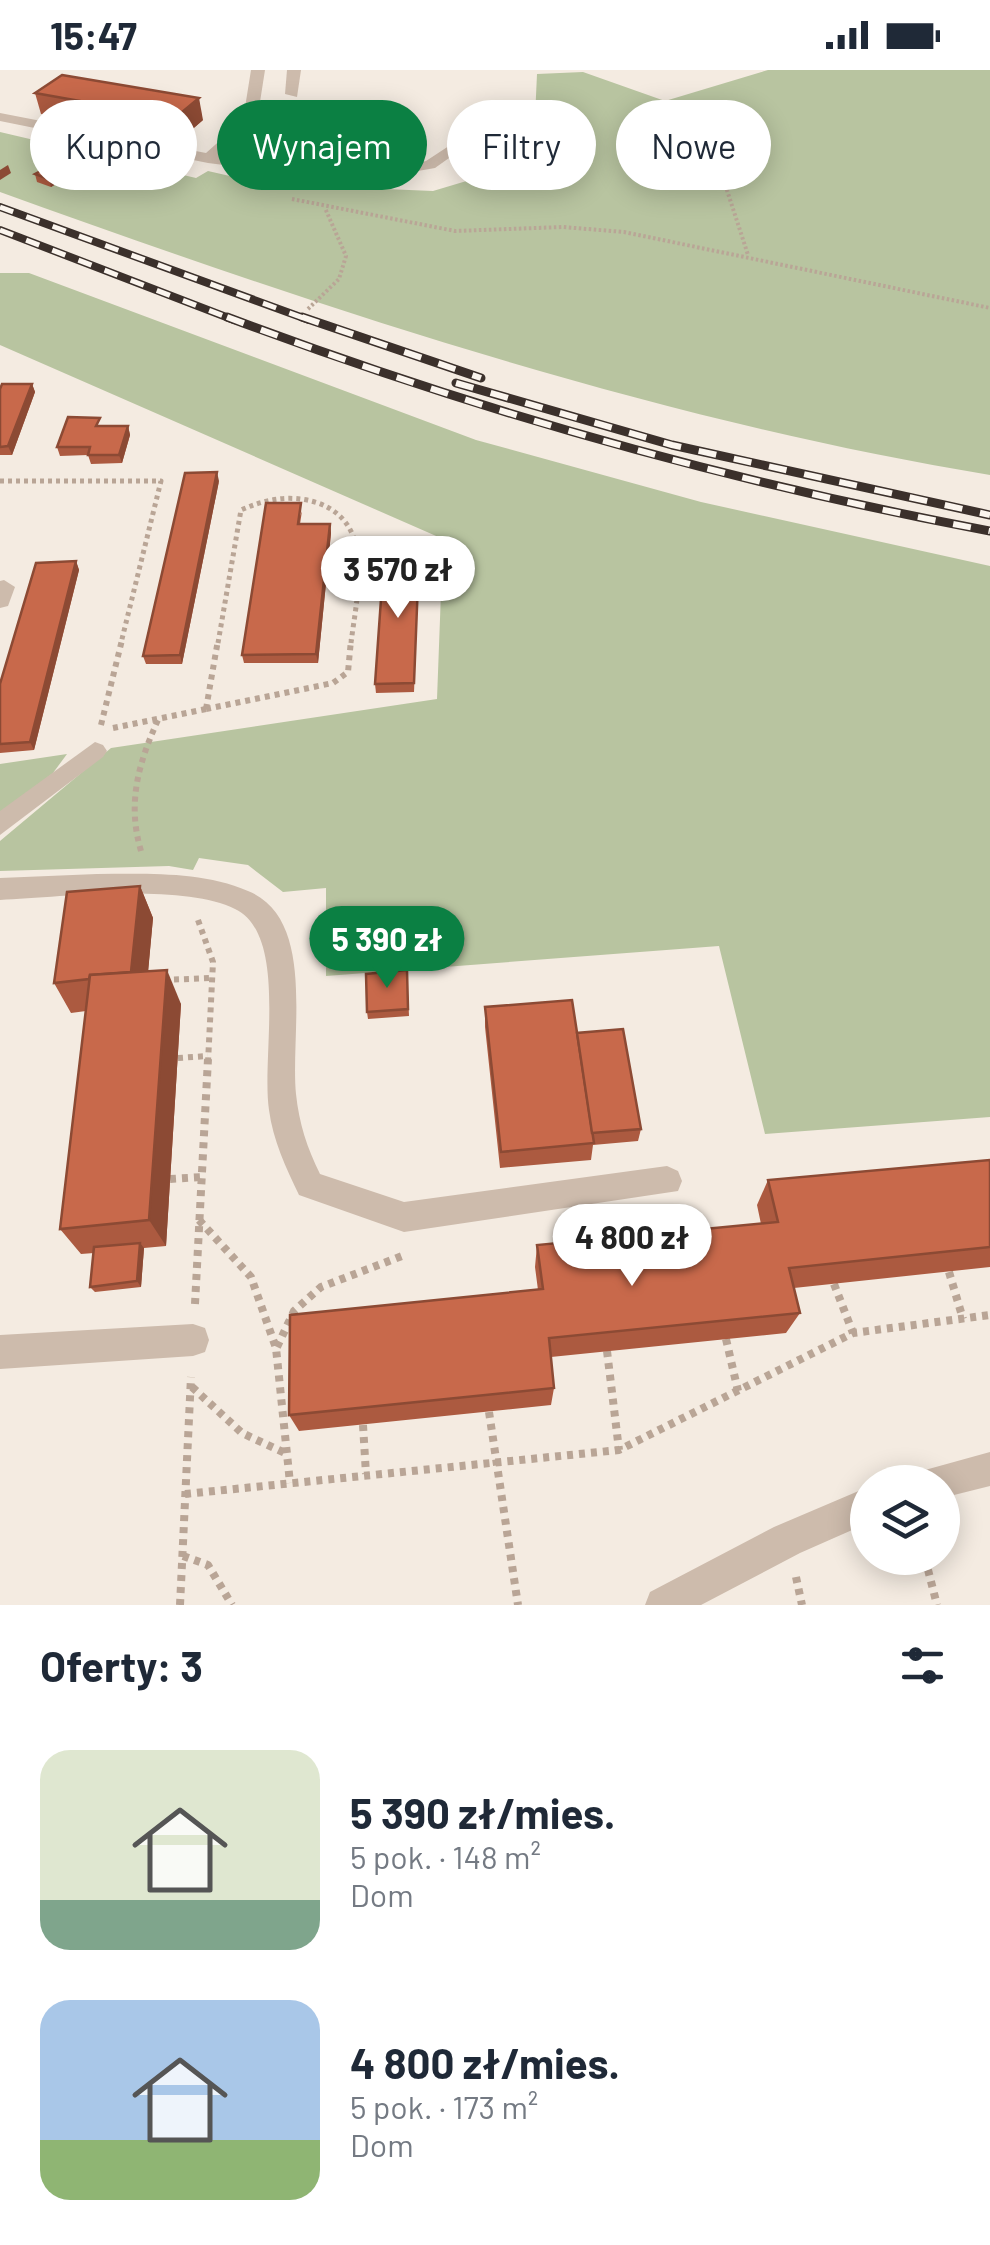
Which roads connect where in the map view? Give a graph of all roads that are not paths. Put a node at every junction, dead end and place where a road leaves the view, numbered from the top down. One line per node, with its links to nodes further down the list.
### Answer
1 (258, 70): 6 (street)
2 (294, 70): 3 (street)
3 (292, 94)
4 (0, 117): 6 (street)
5 (447, 153): 6 (street)
6 (208, 159)
7 (95, 751): 8 (street)
8 (0, 826)
9 (0, 889): 10 (street)
10 (667, 1181)
11 (193, 1340): 12 (street)
12 (0, 1352)
13 (990, 1470): 14 (street)
14 (960, 1477)
15 (850, 1513): 16 (street)
16 (664, 1605)

